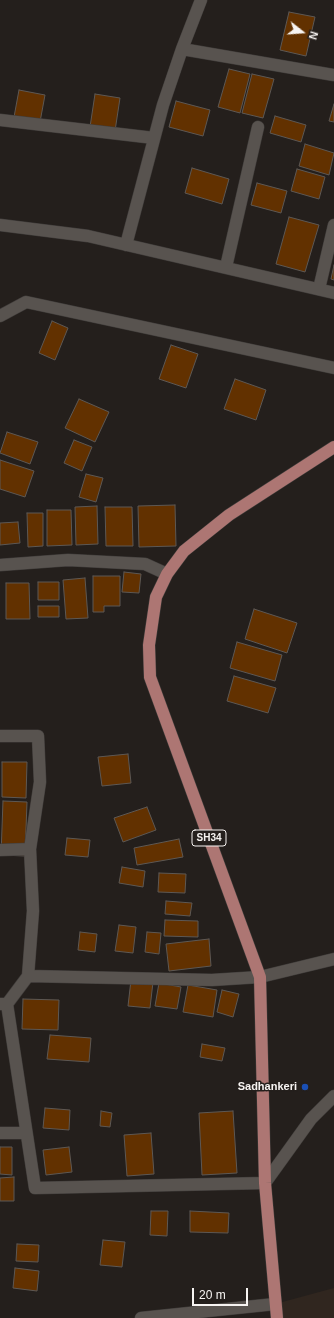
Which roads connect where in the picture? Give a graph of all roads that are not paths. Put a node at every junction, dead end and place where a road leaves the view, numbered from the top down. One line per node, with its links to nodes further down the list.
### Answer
1 (201, 0): 2 (street)
2 (182, 49): 3 (street); 6 (street)
3 (334, 75)
4 (0, 120): 6 (street)
5 (258, 127): 10 (street)
6 (154, 138): 9 (street)
7 (334, 225): 11 (street)
8 (0, 226): 9 (street)
9 (126, 245): 10 (street)
10 (226, 267): 11 (street)
11 (319, 289): 12 (street)
12 (334, 293)
13 (0, 316): 14 (street)
14 (334, 368)
15 (334, 447): 17 (main road, SH34)
16 (0, 565): 17 (street)
17 (167, 574): 23 (main road, SH34)
18 (0, 736): 19 (street)
19 (30, 849): 20 (street); 22 (street)
20 (0, 850)
21 (334, 960): 23 (street)
22 (28, 976): 23 (street); 24 (street)
23 (260, 977): 28 (main road, SH34)
24 (4, 1004): 27 (street)
25 (334, 1096): 28 (street)
26 (0, 1133): 27 (street)
27 (26, 1133): 28 (street)
28 (265, 1183): 29 (main road, SH34)
29 (275, 1304): 30 (street); 31 (main road, SH34)
30 (141, 1318)
31 (276, 1318)

